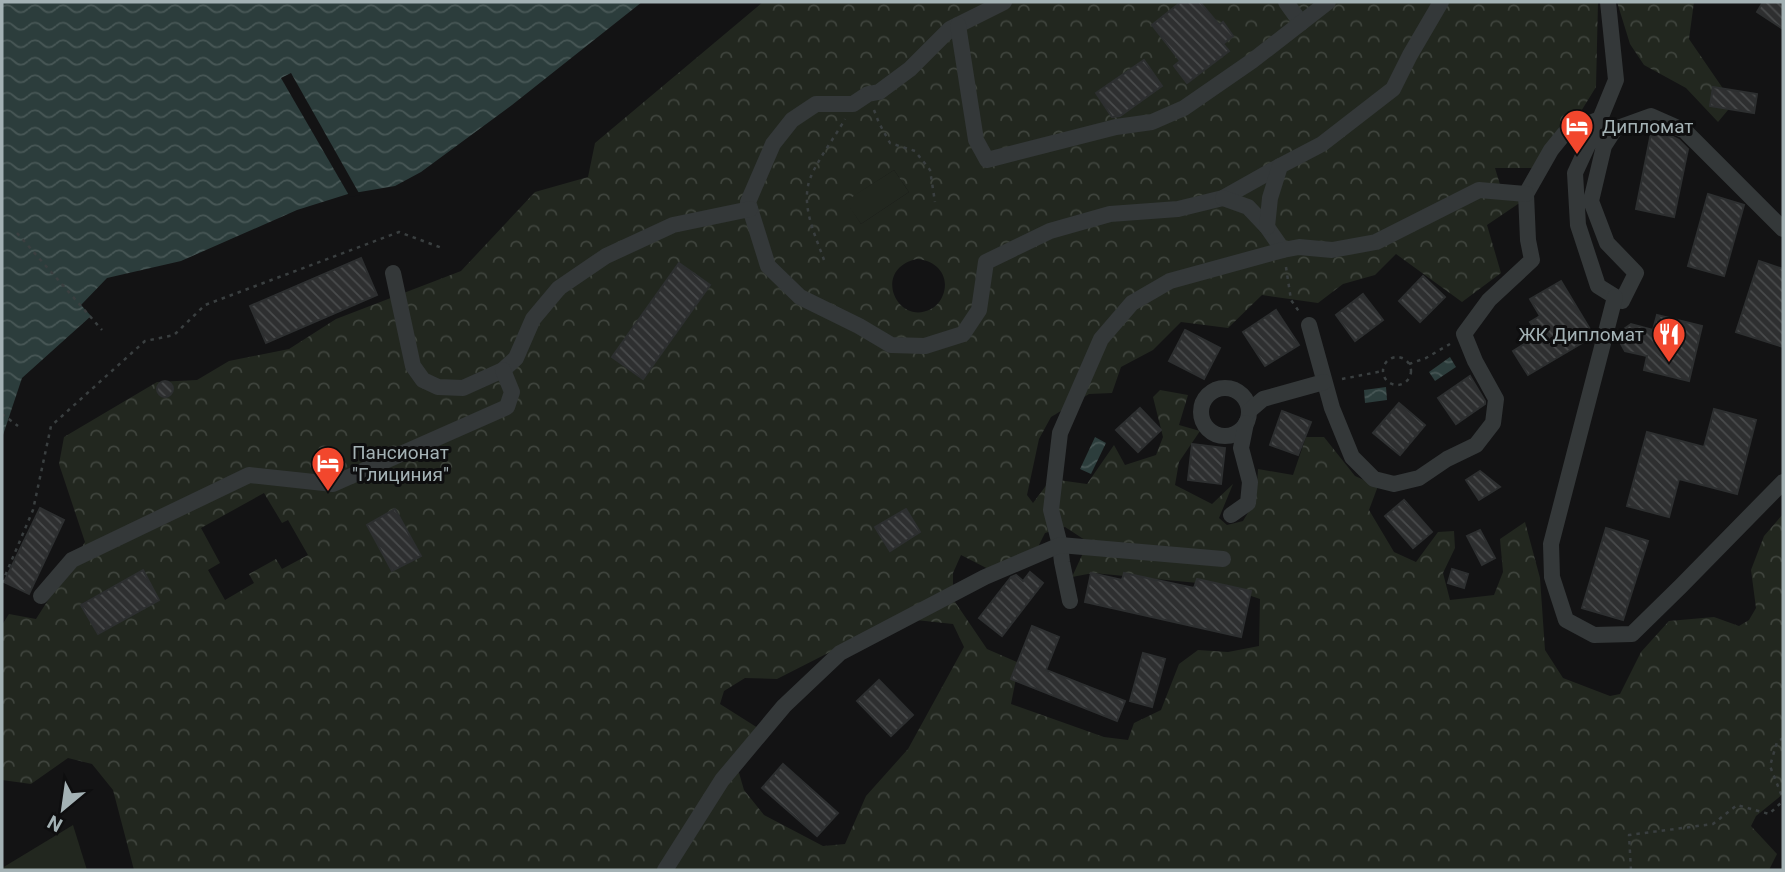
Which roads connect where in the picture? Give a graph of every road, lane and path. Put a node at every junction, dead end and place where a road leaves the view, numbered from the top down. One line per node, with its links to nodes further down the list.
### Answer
1 (1004, 2): 7 (lane)
2 (1286, 2): 6 (lane)
3 (1328, 2): 6 (lane)
4 (1441, 2): 11 (lane)
5 (1608, 2): 10 (lane)
6 (1301, 23): 7 (lane)
7 (958, 24): 8 (lane)
8 (869, 94): 9 (lane); 14 (path)
9 (853, 104): 15 (lane); 21 (path)
10 (1600, 119): 12 (lane); 23 (lane)
11 (1280, 166): 13 (lane); 16 (lane)
12 (1526, 194): 20 (lane); 26 (lane)
13 (1223, 198): 15 (lane); 16 (lane)
14 (935, 202)
15 (750, 209): 28 (lane)
16 (1267, 227): 20 (lane)
17 (1783, 229): 23 (lane)
18 (17, 233): 25 (path)
19 (442, 248): 37 (path)
20 (1283, 250): 24 (path); 35 (lane)
21 (824, 260)
22 (393, 272): 28 (lane)
23 (1615, 297): 33 (lane)
24 (1309, 325): 30 (lane)
25 (102, 330)
26 (1464, 334): 27 (path); 30 (lane)
27 (1409, 364): 29 (path); 29 (path)
28 (503, 370): 38 (lane)
29 (1383, 371): 30 (path)
30 (1324, 382): 34 (lane)
31 (2, 414): 32 (path)
32 (18, 426)
33 (1783, 482)
34 (1231, 515)
35 (1060, 545): 36 (lane); 39 (lane); 42 (lane)
36 (1223, 559)
37 (2, 583)
38 (41, 596)
39 (1070, 601)
40 (1783, 738): 41 (path)
41 (1783, 800): 43 (path)
42 (664, 870)
43 (1631, 870)

